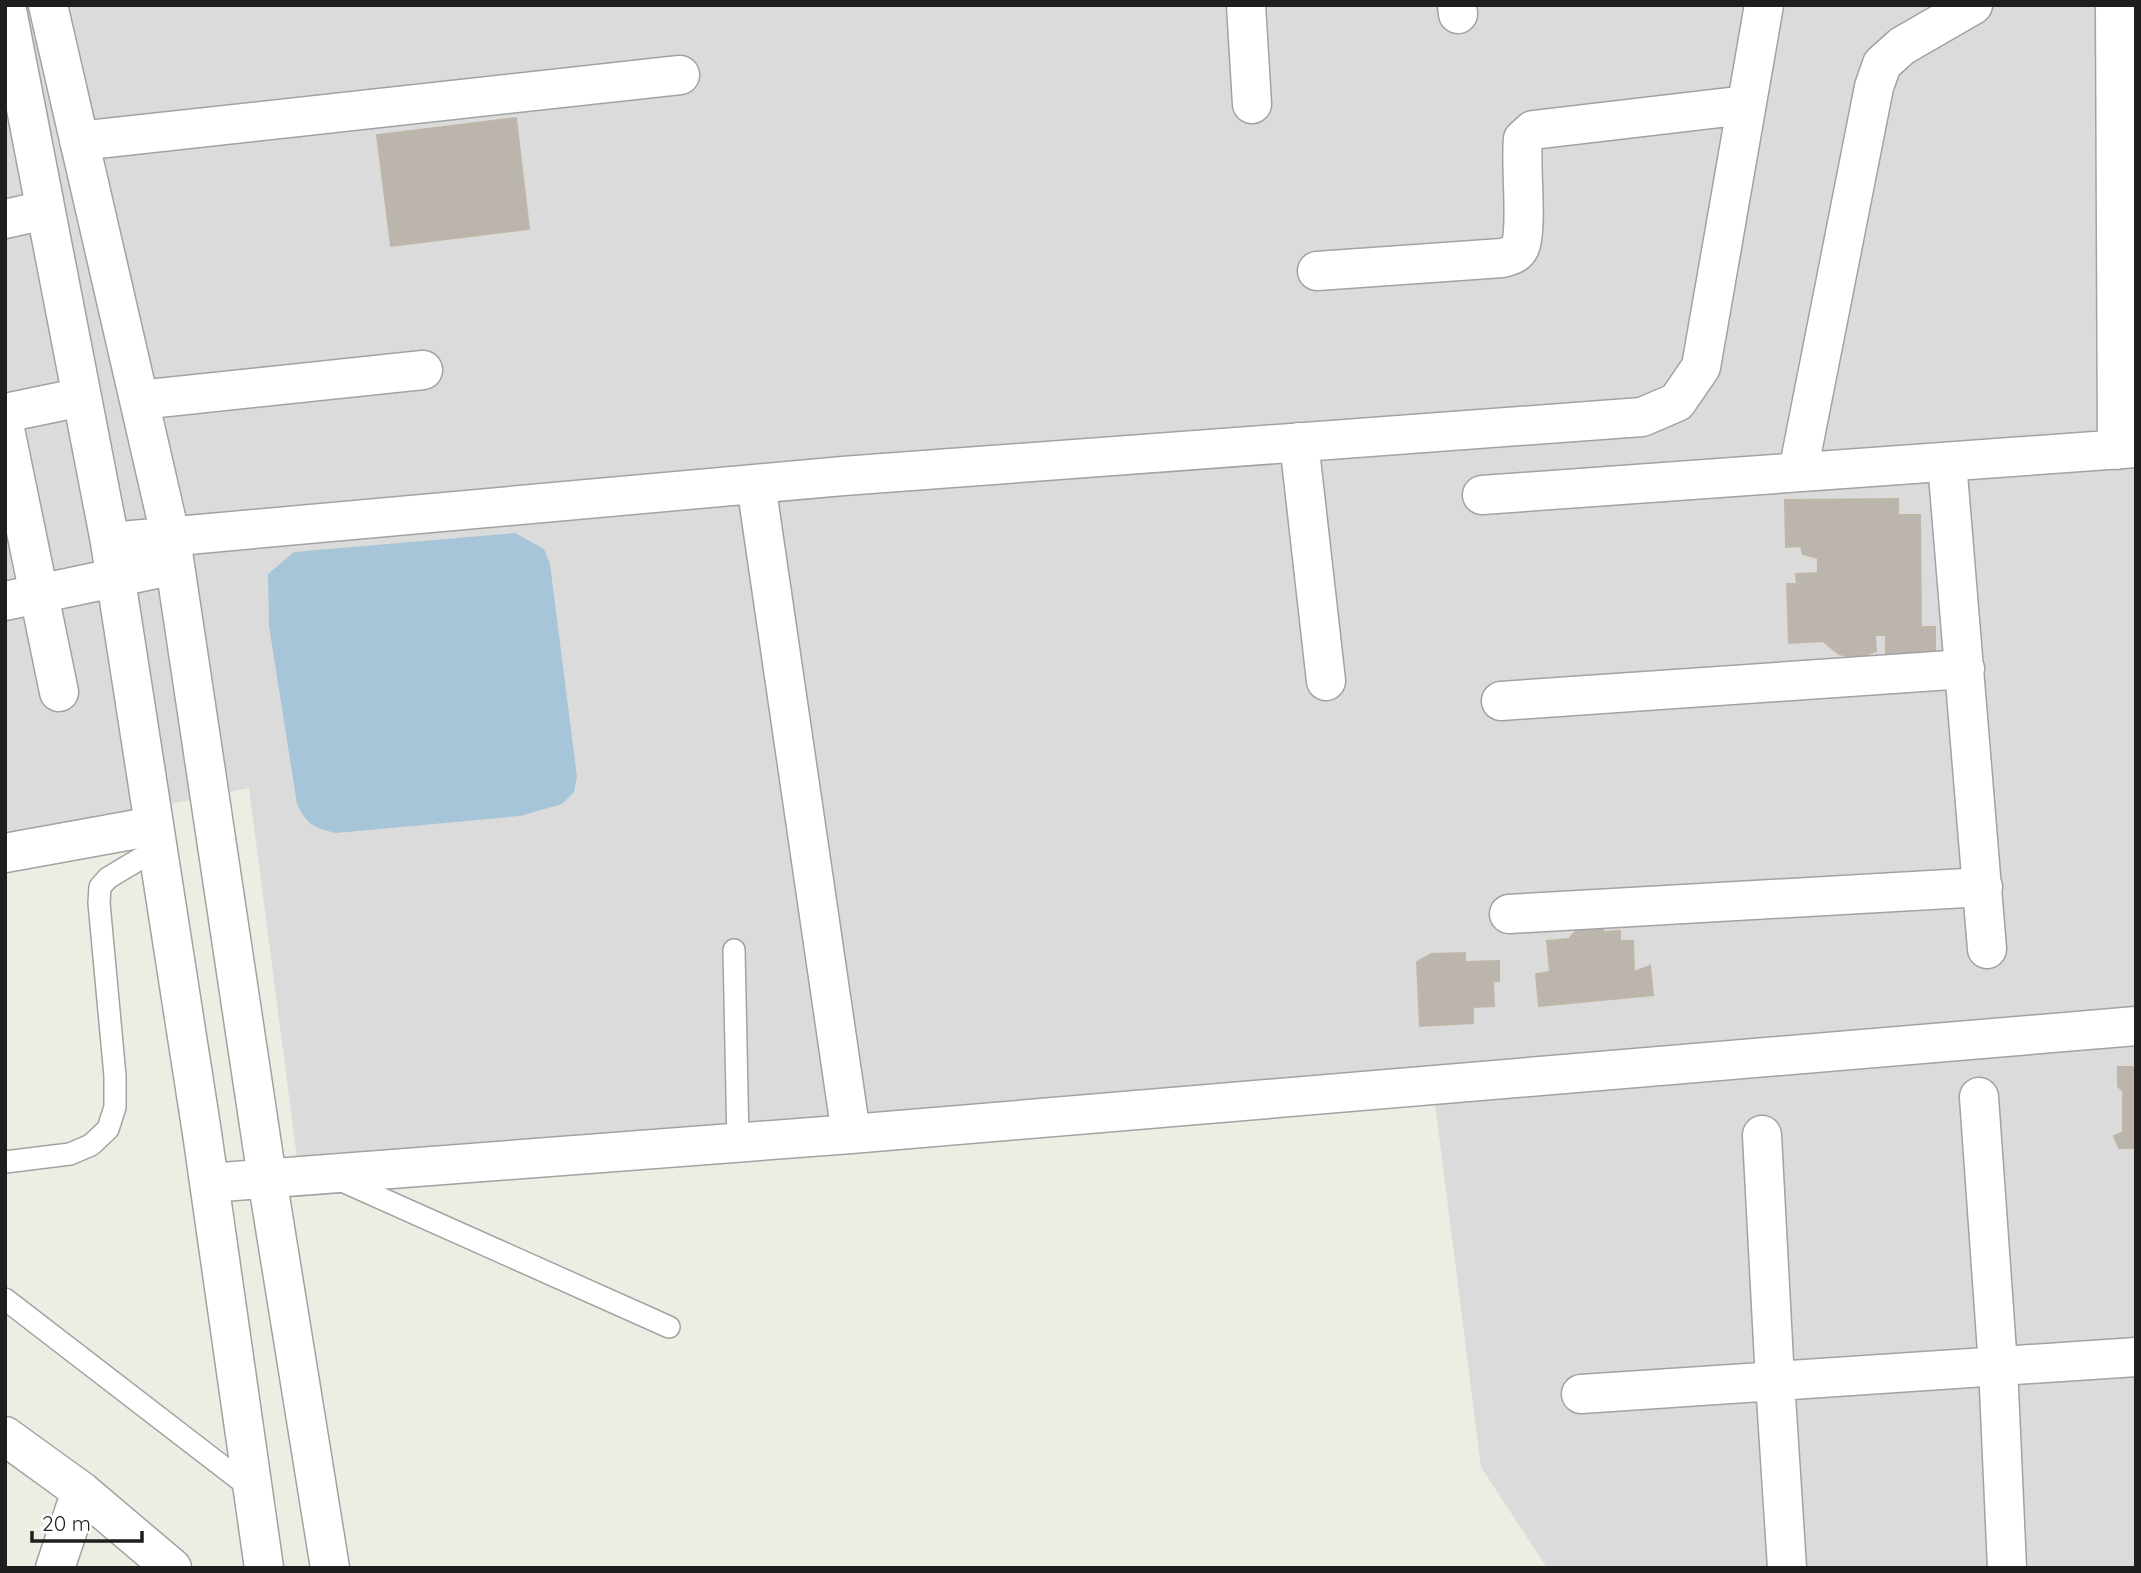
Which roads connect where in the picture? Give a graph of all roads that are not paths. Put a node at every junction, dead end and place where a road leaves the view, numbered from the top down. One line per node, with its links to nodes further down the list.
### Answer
1 (6, 5): 11 (street)
2 (48, 5): 10 (street)
3 (1246, 5): 8 (street)
4 (1764, 5): 9 (street)
5 (1973, 5): 22 (street)
6 (2115, 5): 20 (street)
7 (680, 75): 10 (street)
8 (1252, 104)
9 (1746, 105): 13 (street); 19 (street)
10 (79, 141): 16 (street)
11 (46, 210): 12 (street); 15 (street)
12 (5, 219)
13 (1317, 271)
14 (423, 370): 16 (street)
15 (82, 397): 17 (street); 26 (street)
16 (139, 400): 25 (street)
17 (5, 413)
18 (5, 429): 27 (street)
19 (1299, 442): 23 (street); 29 (street)
20 (2126, 449): 21 (street)
21 (1947, 462): 22 (street); 28 (street)
22 (1798, 472): 24 (street)
23 (756, 484): 25 (street); 40 (street)
24 (1482, 495)
25 (173, 552): 26 (street); 45 (street)
26 (113, 560): 27 (street); 32 (street)
27 (22, 598): 30 (street)
28 (1965, 669): 31 (street); 34 (street)
29 (1326, 681)
30 (59, 692)
31 (1501, 701)
32 (156, 837): 33 (street); 43 (lane); 46 (street)
33 (5, 853)
34 (1983, 887): 35 (street); 36 (street)
35 (1508, 914)
36 (1987, 949)
37 (734, 950): 42 (lane)
38 (2136, 1026): 40 (street)
39 (1979, 1097): 50 (street)
40 (851, 1135): 42 (street)
41 (1762, 1135): 51 (street)
42 (738, 1143): 44 (street)
43 (5, 1162)
44 (325, 1173): 45 (street); 48 (lane)
45 (267, 1178): 46 (street); 59 (street)
46 (209, 1183): 55 (street)
47 (5, 1299): 55 (lane)
48 (669, 1327)
49 (2136, 1357): 50 (street)
50 (1998, 1366): 51 (street); 61 (street)
51 (1775, 1381): 52 (street); 60 (street)
52 (1581, 1394)
53 (5, 1436): 54 (street)
54 (81, 1491): 56 (street); 57 (street)
55 (254, 1501): 58 (street)
56 (55, 1568)
57 (172, 1568)
58 (264, 1568)
59 (330, 1568)
60 (1787, 1568)
61 (2007, 1568)

